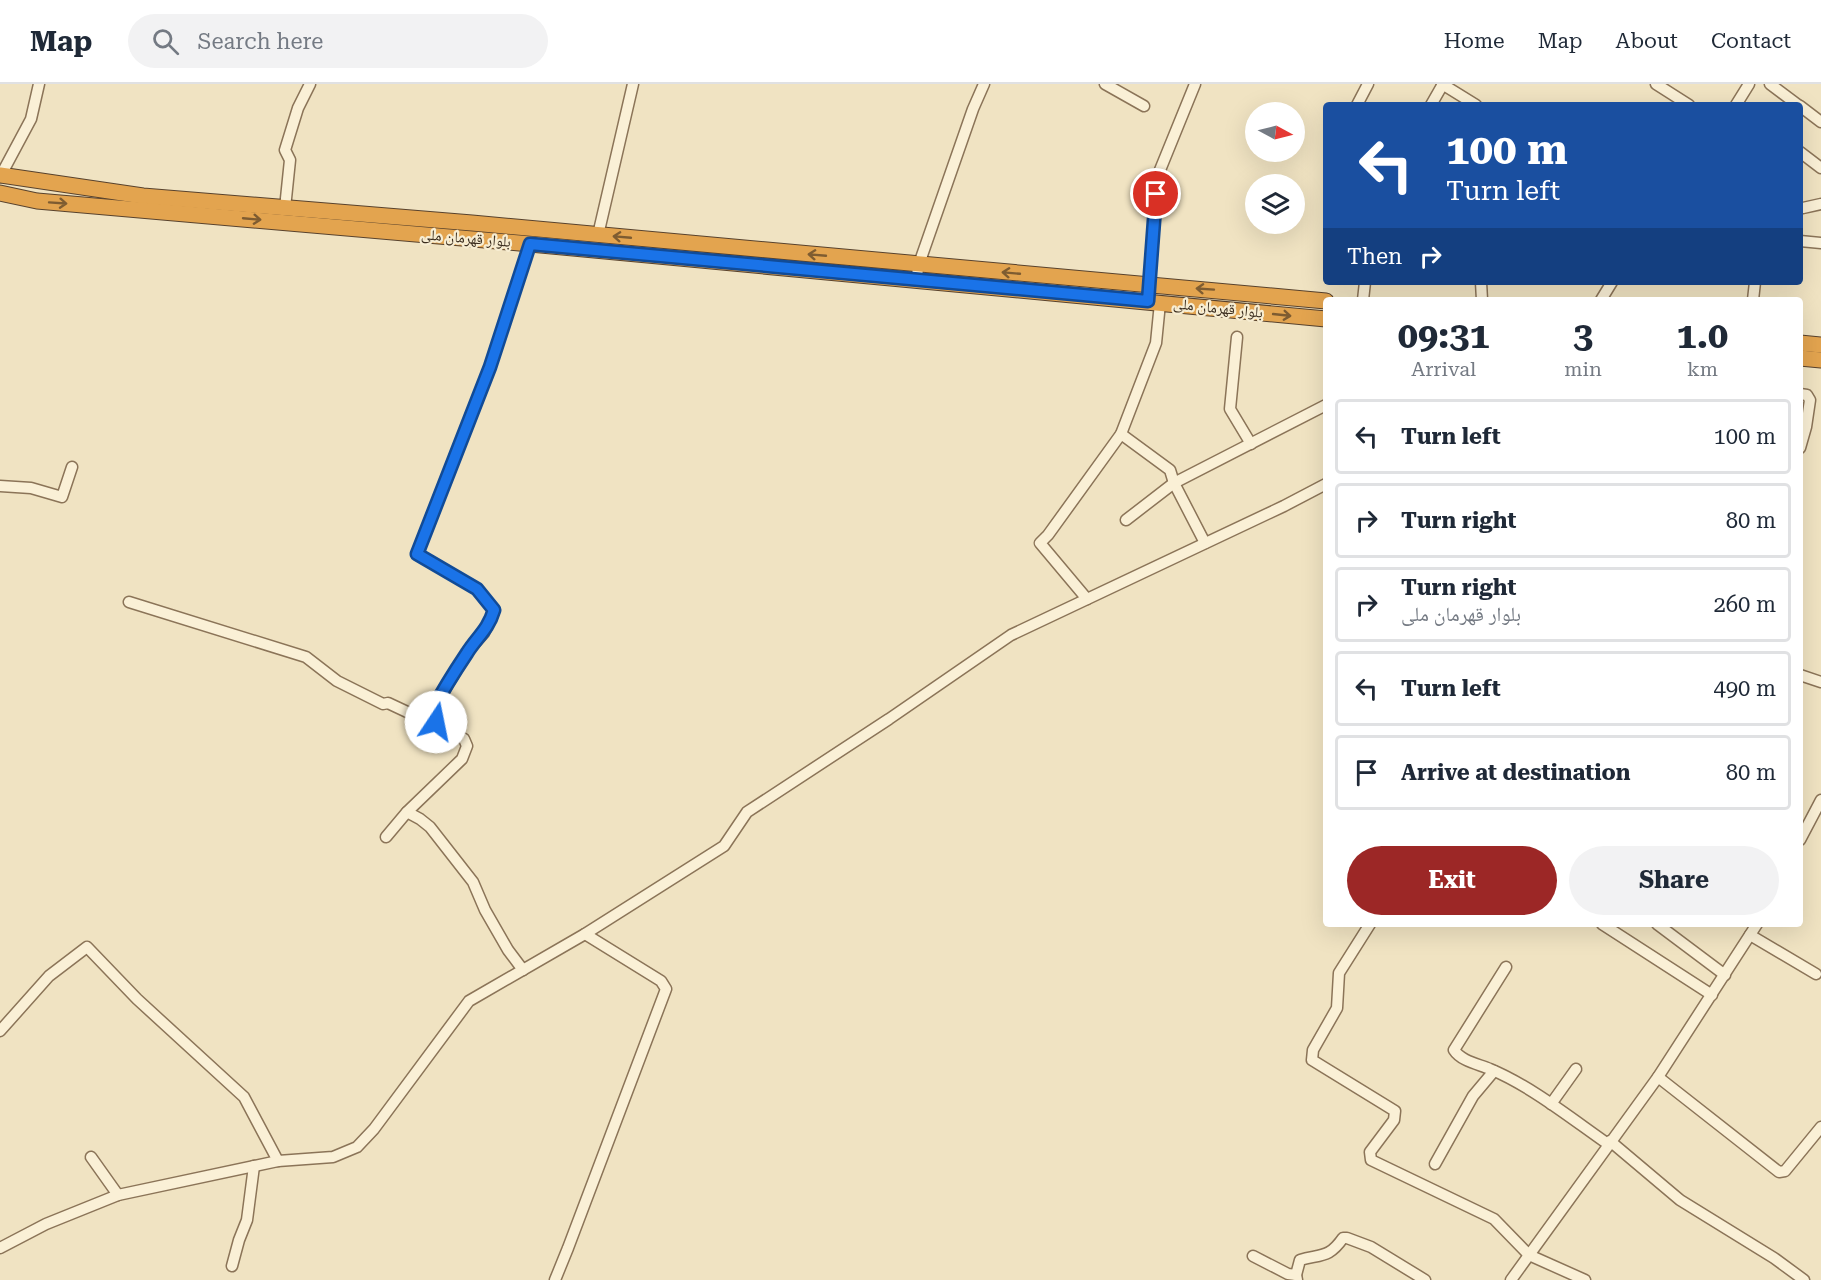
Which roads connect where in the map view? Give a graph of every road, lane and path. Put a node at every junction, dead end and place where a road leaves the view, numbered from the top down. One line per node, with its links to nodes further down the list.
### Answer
1 (39, 84): 23 (street)
2 (310, 84): 26 (street)
3 (633, 84): 28 (street)
4 (984, 84): 32 (street)
5 (1105, 84): 18 (street)
6 (1195, 84): 34 (street)
7 (1368, 84): 12 (street)
8 (1442, 84): 13 (street); 14 (street)
9 (1656, 84): 15 (street)
10 (1770, 84): 17 (street)
11 (1747, 85): 16 (street)
12 (1359, 102)
13 (1433, 102)
14 (1471, 102)
15 (1684, 102)
16 (1738, 102)
17 (1794, 102)
18 (1144, 106)
19 (1803, 109): 20 (street)
20 (1821, 122)
21 (1803, 154): 22 (street)
22 (1821, 168)
23 (0, 176): 26 (highway, بلوار قهرمان ملی)
24 (0, 193): 31 (highway, بلوار قهرمان ملی, one-way to 31)
25 (1821, 204): 27 (street)
26 (285, 208): 28 (highway, بلوار قهرمان ملی)
27 (1803, 208)
28 (598, 235): 32 (highway, بلوار قهرمان ملی, one-way to 28)
29 (1803, 241): 30 (street)
30 (1821, 243)
31 (530, 244): 33 (highway, بلوار قهرمان ملی); 57 (street)
32 (919, 264): 33 (street); 34 (highway, بلوار قهرمان ملی, one-way to 32)
33 (916, 280): 34 (highway, بلوار قهرمان ملی)
34 (1152, 296): 35 (highway, بلوار قهرمان ملی, one-way to 34); 36 (highway, بلوار قهرمان ملی, one-way to 36); 44 (street)
35 (1323, 301)
36 (1323, 319)
37 (1237, 337): 46 (street)
38 (1803, 343): 39 (highway)
39 (1821, 345)
40 (1803, 358): 41 (highway)
41 (1821, 360)
42 (1803, 395): 45 (street)
43 (1323, 407): 46 (street)
44 (1121, 434): 48 (street); 53 (street)
45 (1803, 438)
46 (1251, 444): 48 (street)
47 (72, 467): 49 (street)
48 (1174, 483): 51 (street); 52 (street)
49 (0, 486)
50 (1323, 486): 52 (street)
51 (1126, 520)
52 (1204, 543): 53 (street)
53 (1087, 598): 66 (street)
54 (129, 602): 57 (street)
55 (1803, 676): 56 (street)
56 (1821, 682)
57 (436, 722): 59 (street)
58 (1821, 800): 60 (street)
59 (407, 812): 61 (street); 69 (street)
60 (1803, 834)
61 (386, 837)
62 (1368, 927): 86 (street)
63 (1607, 927): 72 (street)
64 (1661, 927): 71 (street)
65 (1755, 927): 67 (street)
66 (585, 934): 69 (street); 90 (street)
67 (1750, 935): 70 (street); 71 (street)
68 (1506, 967): 75 (street)
69 (523, 970): 81 (street)
70 (1816, 974)
71 (1725, 975): 72 (street)
72 (1712, 995): 76 (street)
73 (0, 1031): 81 (street)
74 (1576, 1069): 77 (street)
75 (1494, 1071): 77 (street); 82 (street)
76 (1658, 1077): 78 (street); 79 (street)
77 (1551, 1104): 79 (street)
78 (1821, 1127)
79 (1609, 1143): 86 (street); 94 (street)
80 (91, 1157): 84 (street)
81 (278, 1161): 83 (street)
82 (1435, 1164)
83 (254, 1166): 84 (street); 88 (street)
84 (118, 1195): 85 (street)
85 (0, 1248)
86 (1529, 1255): 92 (street); 93 (street)
87 (1253, 1256): 89 (street)
88 (232, 1266)
89 (1297, 1278): 91 (street)
90 (555, 1280)
91 (1425, 1280)
92 (1511, 1280)
93 (1586, 1280)
94 (1804, 1280)

